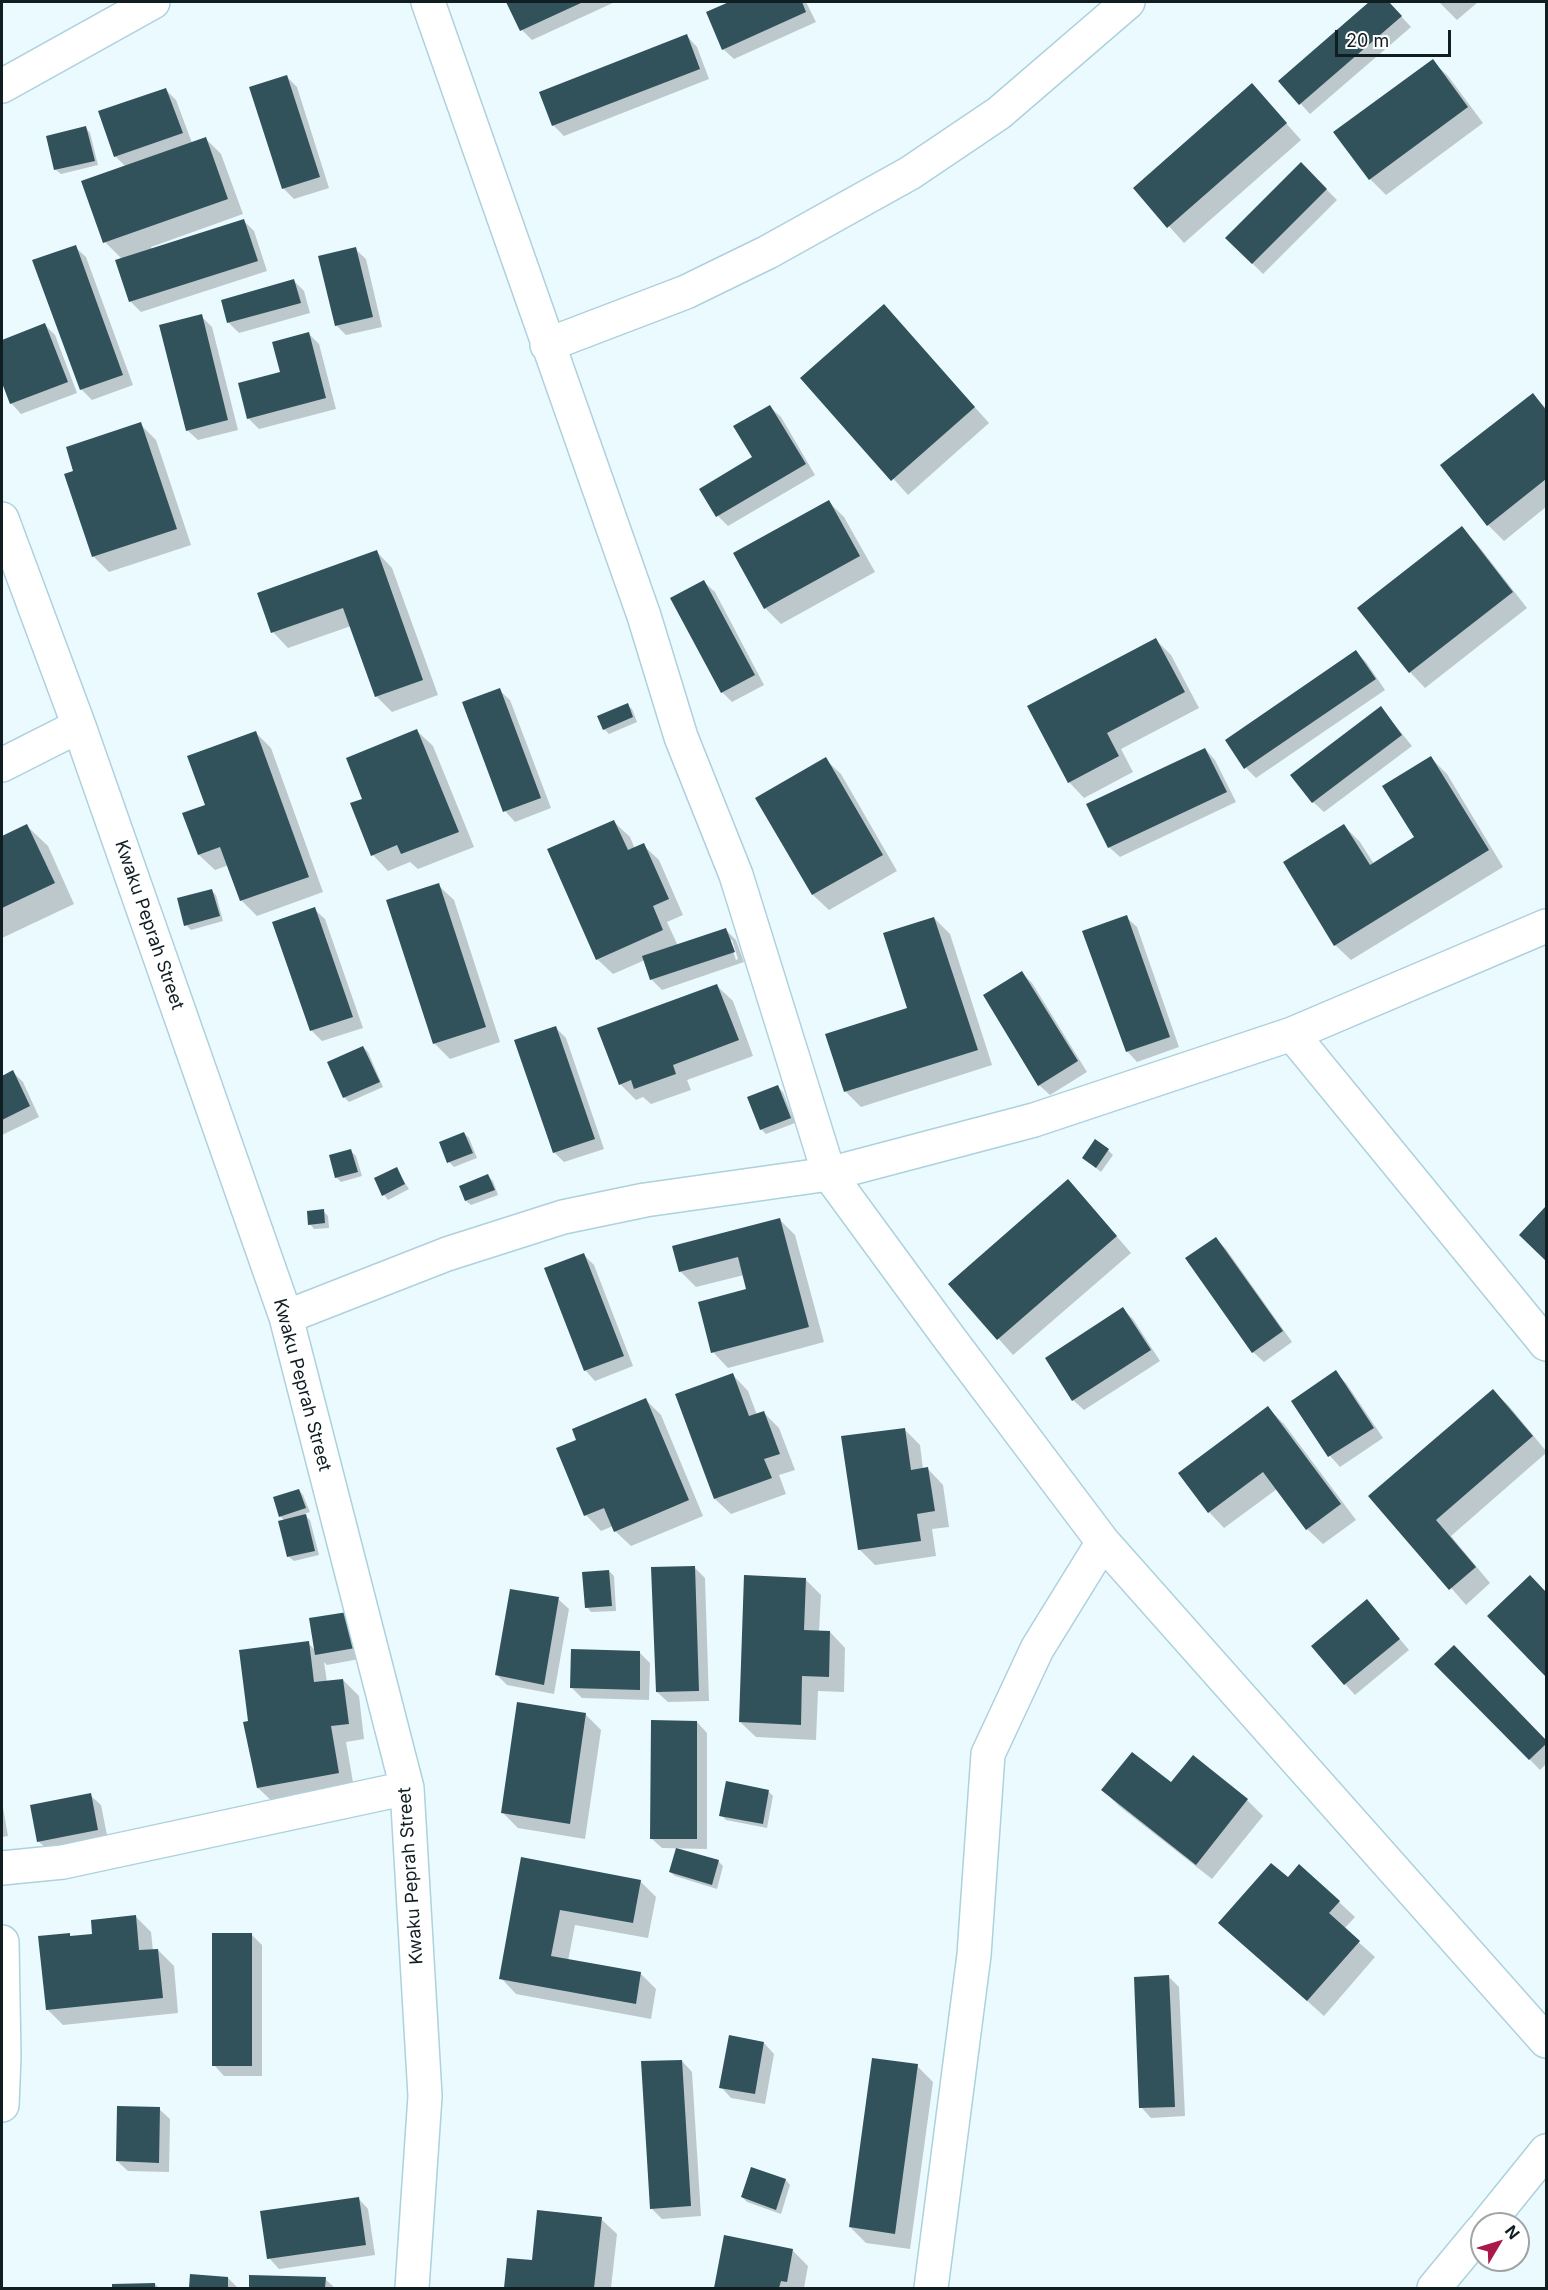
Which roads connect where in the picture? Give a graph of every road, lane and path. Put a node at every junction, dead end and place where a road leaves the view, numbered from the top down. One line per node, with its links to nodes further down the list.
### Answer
1 (153, 2): 4 (street)
2 (428, 2): 5 (street)
3 (1128, 2): 5 (street)
4 (2, 86)
5 (547, 345): 11 (street)
6 (2, 519): 7 (street, Kwaku Peprah Street)
7 (79, 726): 8 (street); 12 (street, Kwaku Peprah Street)
8 (2, 765)
9 (1546, 926): 10 (street)
10 (1292, 1034): 11 (street); 13 (street)
11 (829, 1174): 12 (street); 14 (street)
12 (286, 1317): 15 (street, Kwaku Peprah Street)
13 (1546, 1344)
14 (1103, 1542): 18 (street); 24 (street)
15 (407, 1788): 16 (street); 23 (street, Kwaku Peprah Street)
16 (2, 1868)
17 (2, 1942): 19 (street)
18 (1546, 2041)
19 (2, 2105)
20 (1546, 2151): 21 (street)
21 (1497, 2212)
22 (1470, 2245): 25 (street)
23 (412, 2289)
24 (932, 2289)
25 (1434, 2289)

